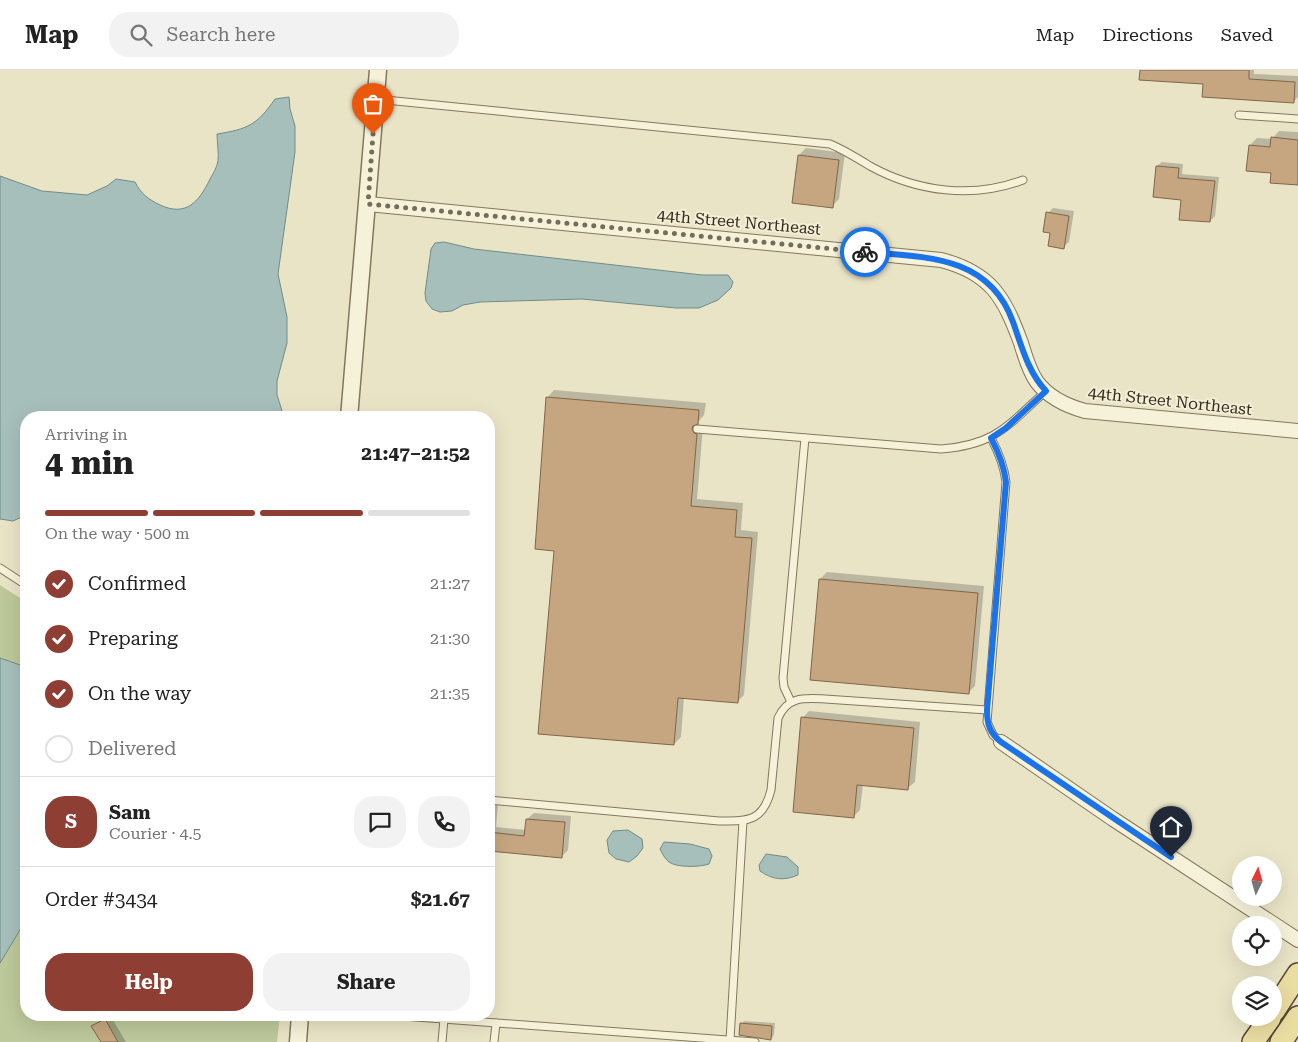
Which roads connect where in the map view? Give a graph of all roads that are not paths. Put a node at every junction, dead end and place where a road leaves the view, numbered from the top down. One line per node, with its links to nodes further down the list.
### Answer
1 (378, 70): 2 (street)
2 (375, 99): 5 (lane); 6 (street)
3 (1239, 115): 4 (lane)
4 (1298, 119)
5 (1023, 180)
6 (368, 204): 7 (street, 44th Street Northeast); 8 (street)
7 (1046, 391): 10 (street, 44th Street Northeast); 12 (lane)
8 (350, 411)
9 (697, 429): 11 (lane)
10 (1298, 431)
11 (805, 438): 12 (lane); 15 (lane)
12 (991, 438): 16 (lane)
13 (0, 568): 14 (lane)
14 (20, 581)
15 (791, 702): 16 (lane); 19 (lane)
16 (987, 710): 17 (lane)
17 (1001, 742): 20 (street)
18 (495, 801): 19 (lane)
19 (743, 821): 30 (lane)
20 (1298, 940)
21 (1298, 974): 22 (main road)
22 (1282, 999)
23 (1298, 1017): 36 (main road)
24 (300, 1021): 31 (street)
25 (444, 1021): 32 (lane)
26 (470, 1021): 27 (lane)
27 (496, 1023): 29 (lane); 33 (lane)
28 (1264, 1026): 35 (main road)
29 (668, 1039): 30 (lane)
30 (730, 1040): 34 (lane)
31 (298, 1042)
32 (442, 1042)
33 (494, 1042)
34 (755, 1042)
35 (1253, 1042)
36 (1281, 1042)

